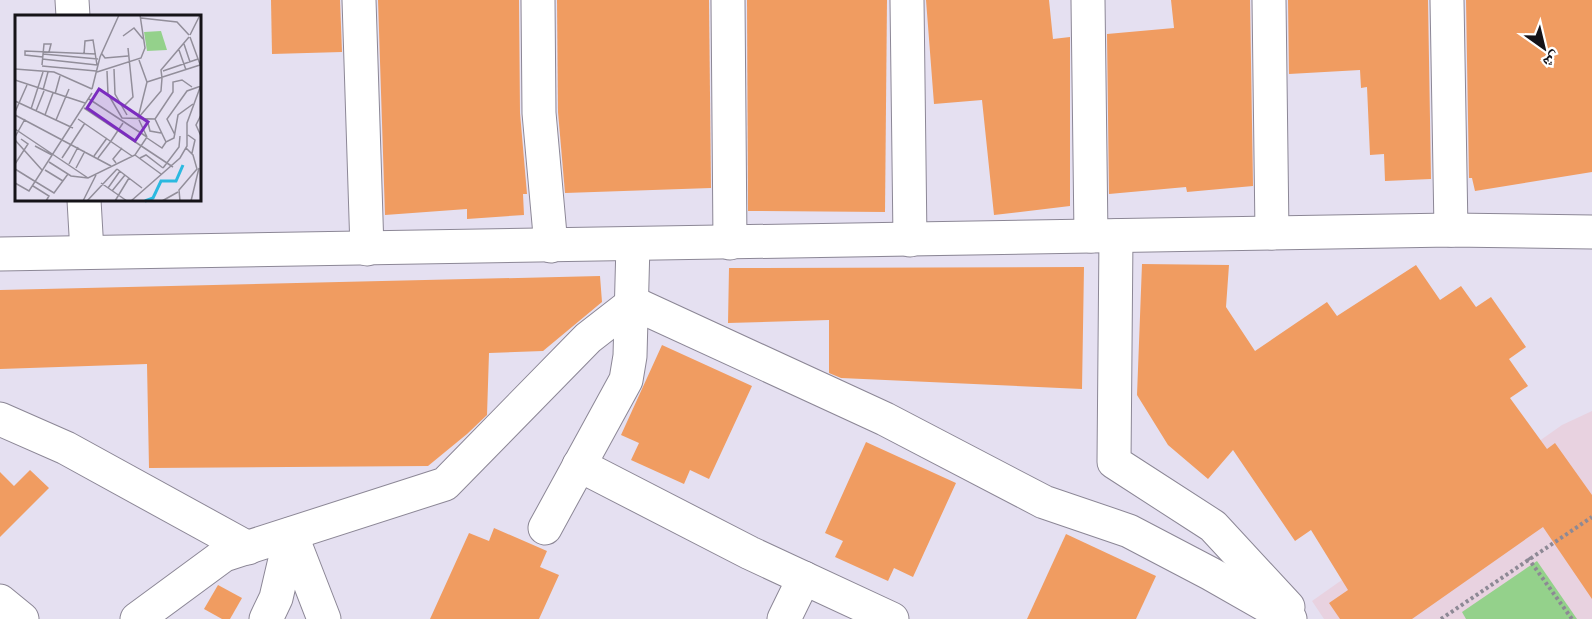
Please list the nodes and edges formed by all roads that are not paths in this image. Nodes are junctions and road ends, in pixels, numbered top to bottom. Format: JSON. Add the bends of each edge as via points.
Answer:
{"nodes":[{"id":1,"x":72,"y":0,"type":"edge"},
{"id":2,"x":359,"y":0,"type":"edge"},
{"id":3,"x":538,"y":0,"type":"edge"},
{"id":4,"x":728,"y":0,"type":"edge"},
{"id":5,"x":906,"y":0,"type":"edge"},
{"id":6,"x":1088,"y":0,"type":"edge"},
{"id":7,"x":1269,"y":0,"type":"edge"},
{"id":8,"x":1448,"y":0,"type":"edge"},
{"id":9,"x":73,"y":15,"type":"edge"},
{"id":10,"x":84,"y":201,"type":"edge"},
{"id":11,"x":1451,"y":230,"type":"junction"},
{"id":12,"x":1592,"y":232,"type":"edge"},
{"id":13,"x":1272,"y":233,"type":"junction"},
{"id":14,"x":1103,"y":236,"type":"junction"},
{"id":15,"x":910,"y":240,"type":"junction"},
{"id":16,"x":730,"y":243,"type":"junction"},
{"id":17,"x":633,"y":244,"type":"junction"},
{"id":18,"x":551,"y":246,"type":"junction"},
{"id":19,"x":367,"y":249,"type":"junction"},
{"id":20,"x":87,"y":252,"type":"junction"},
{"id":21,"x":0,"y":254,"type":"edge"},
{"id":22,"x":633,"y":303,"type":"junction"},
{"id":23,"x":0,"y":419,"type":"edge"},
{"id":24,"x":579,"y":465,"type":"junction"},
{"id":25,"x":545,"y":528,"type":"dead end"},
{"id":26,"x":291,"y":534,"type":"junction"},
{"id":27,"x":248,"y":548,"type":"junction"},
{"id":28,"x":804,"y":578,"type":"junction"},
{"id":29,"x":0,"y":601,"type":"edge"},
{"id":30,"x":22,"y":619,"type":"edge"},
{"id":31,"x":137,"y":619,"type":"edge"},
{"id":32,"x":266,"y":619,"type":"edge"},
{"id":33,"x":324,"y":619,"type":"edge"},
{"id":34,"x":784,"y":619,"type":"edge"},
{"id":35,"x":892,"y":619,"type":"edge"},
{"id":36,"x":1290,"y":619,"type":"edge"},
{"id":37,"x":1299,"y":619,"type":"edge"}],
"edges":[{"from":1,"to":9,"type":"street"},
{"from":2,"to":19,"type":"street"},
{"from":3,"to":18,"type":"street","via":[[539,114]]},
{"from":4,"to":16,"type":"street"},
{"from":5,"to":15,"type":"street"},
{"from":6,"to":14,"type":"street"},
{"from":7,"to":13,"type":"street"},
{"from":8,"to":11,"type":"street"},
{"from":10,"to":20,"type":"street"},
{"from":11,"to":12,"type":"street"},
{"from":11,"to":13,"type":"street"},
{"from":13,"to":14,"type":"street"},
{"from":14,"to":15,"type":"street"},
{"from":14,"to":37,"type":"street","via":[[1114,462],[1213,526]]},
{"from":15,"to":16,"type":"street"},
{"from":16,"to":17,"type":"street"},
{"from":17,"to":18,"type":"street"},
{"from":17,"to":22,"type":"street"},
{"from":18,"to":19,"type":"street"},
{"from":19,"to":20,"type":"street"},
{"from":20,"to":21,"type":"street"},
{"from":22,"to":24,"type":"street","via":[[626,380]]},
{"from":22,"to":26,"type":"street","via":[[588,338],[445,484]]},
{"from":22,"to":36,"type":"street","via":[[885,420],[1044,502],[1129,531]]},
{"from":23,"to":27,"type":"street","via":[[66,448]]},
{"from":24,"to":25,"type":"street"},
{"from":24,"to":28,"type":"street"},
{"from":26,"to":27,"type":"street"},
{"from":26,"to":32,"type":"street","via":[[276,598]]},
{"from":26,"to":33,"type":"street"},
{"from":27,"to":31,"type":"street","via":[[225,555]]},
{"from":28,"to":34,"type":"street"},
{"from":28,"to":35,"type":"street"},
{"from":29,"to":30,"type":"street"}]}
